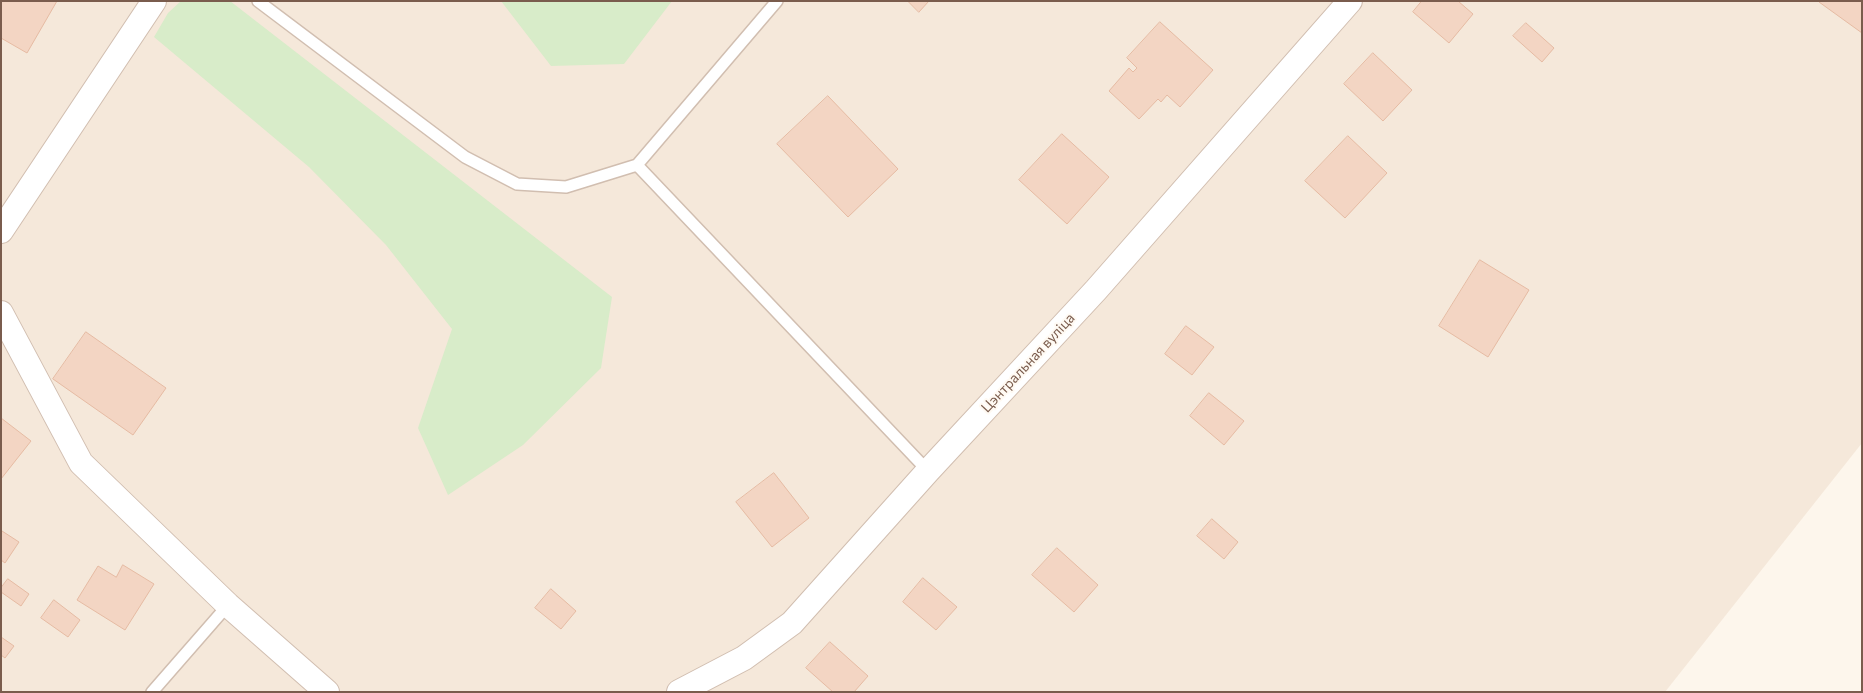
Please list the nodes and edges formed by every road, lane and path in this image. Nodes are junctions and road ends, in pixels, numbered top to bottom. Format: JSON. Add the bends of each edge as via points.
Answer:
{"nodes":[{"id":1,"x":154,"y":1,"type":"edge"},
{"id":2,"x":258,"y":1,"type":"edge"},
{"id":3,"x":777,"y":1,"type":"edge"},
{"id":4,"x":1350,"y":1,"type":"edge"},
{"id":5,"x":637,"y":164,"type":"junction"},
{"id":6,"x":1,"y":231,"type":"edge"},
{"id":7,"x":1,"y":313,"type":"edge"},
{"id":8,"x":928,"y":470,"type":"junction"},
{"id":9,"x":228,"y":605,"type":"junction"},
{"id":10,"x":152,"y":692,"type":"edge"},
{"id":11,"x":327,"y":692,"type":"edge"},
{"id":12,"x":678,"y":692,"type":"edge"}],
"edges":[{"from":1,"to":6,"type":"street"},
{"from":2,"to":5,"type":"lane","via":[[465,157],[517,184],[566,186]]},
{"from":3,"to":5,"type":"lane"},
{"from":4,"to":8,"type":"street","name":"Цэнтральная вуліца","via":[[1096,290]]},
{"from":5,"to":8,"type":"lane"},
{"from":7,"to":9,"type":"street","via":[[80,463]]},
{"from":8,"to":12,"type":"street","name":"Цэнтральная вуліца","via":[[792,623],[744,658]]},
{"from":9,"to":10,"type":"lane"},
{"from":9,"to":11,"type":"street"}]}
